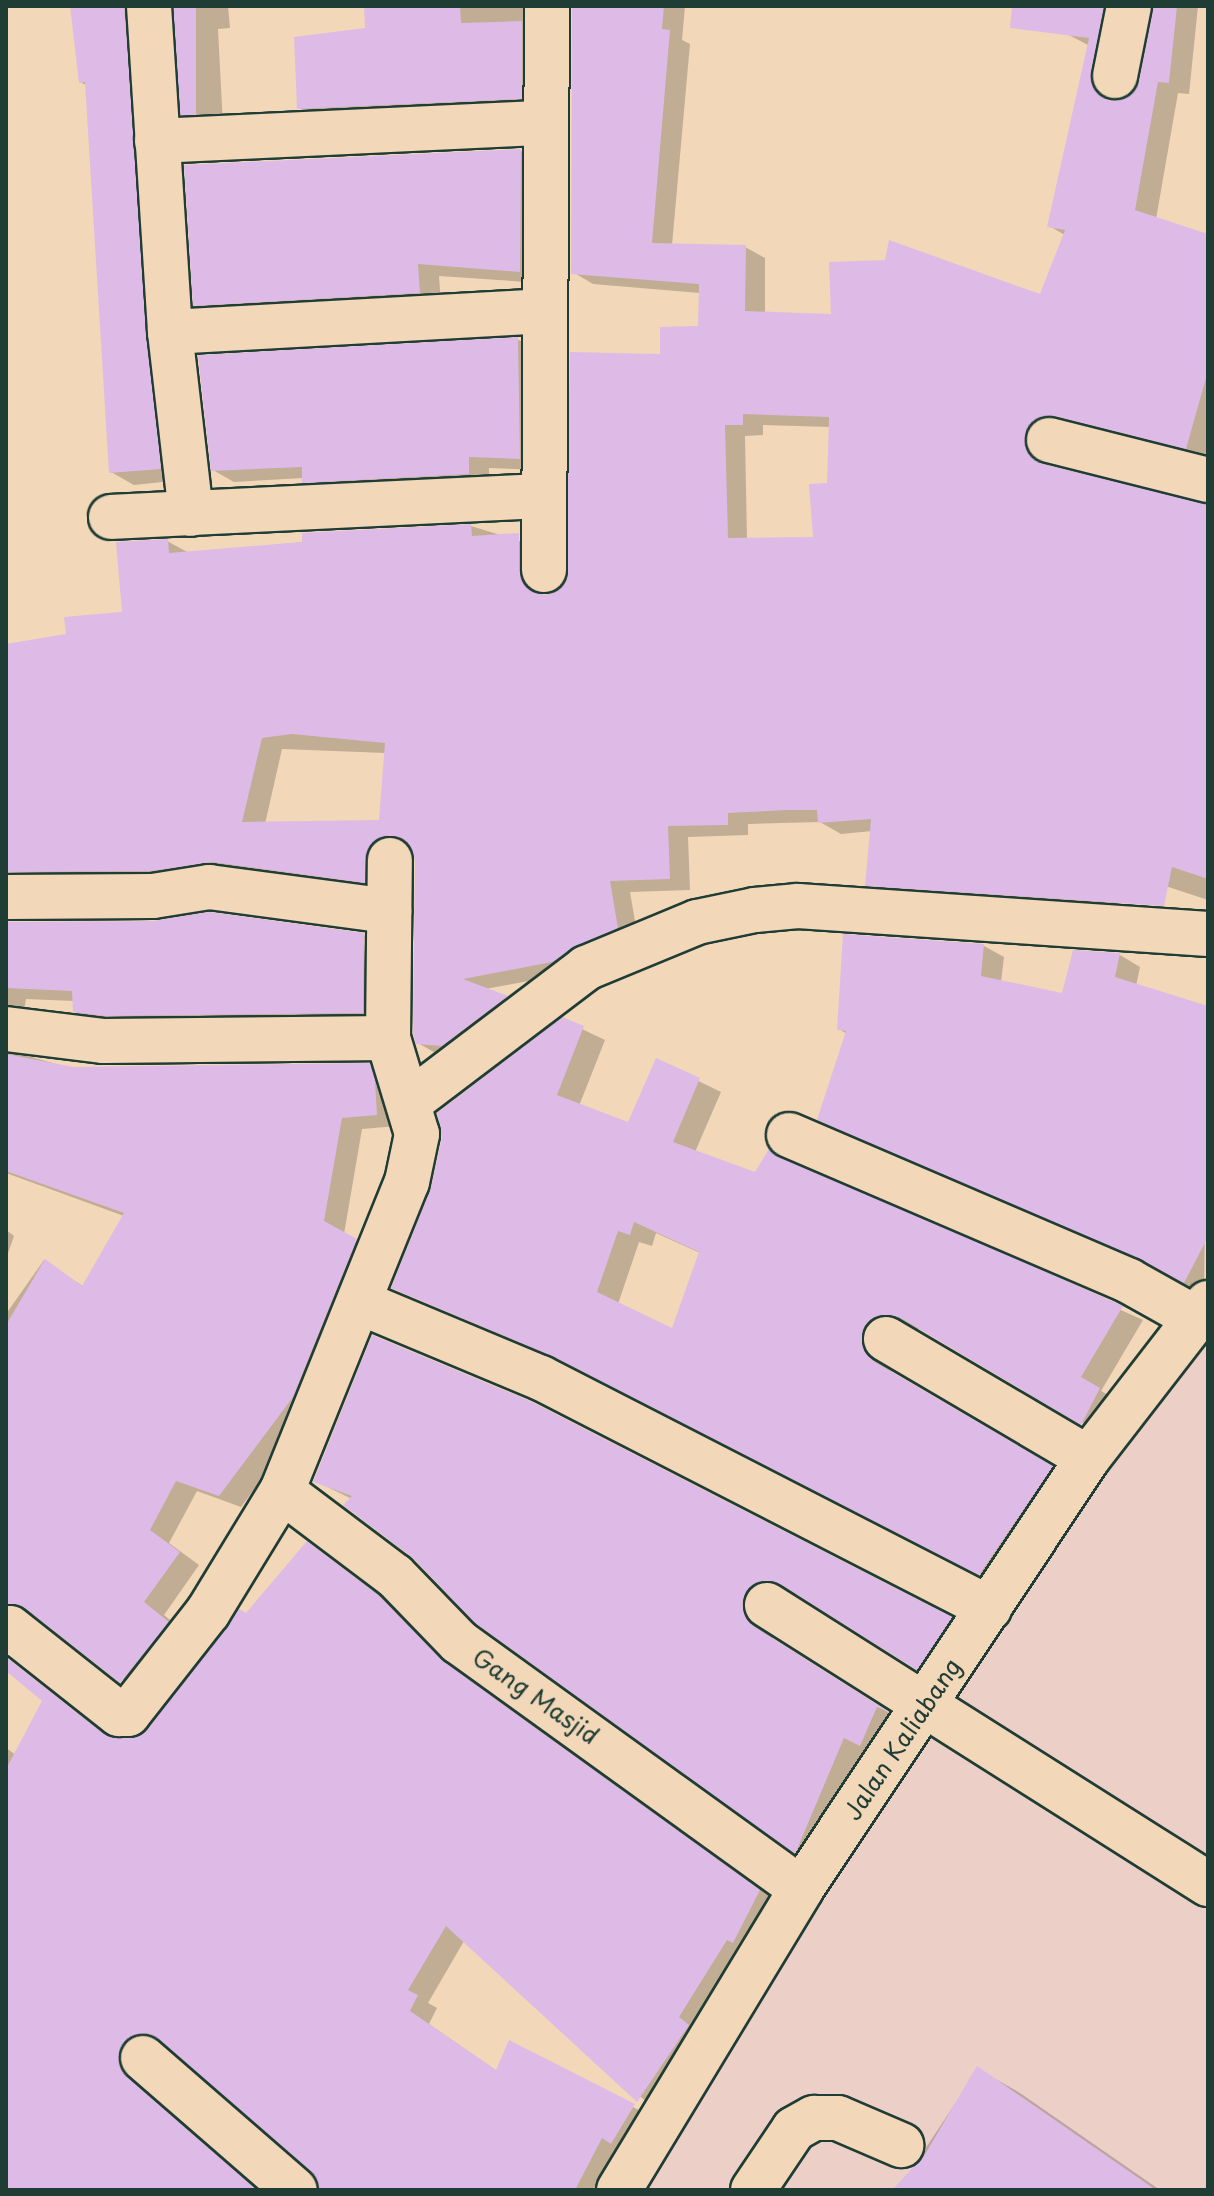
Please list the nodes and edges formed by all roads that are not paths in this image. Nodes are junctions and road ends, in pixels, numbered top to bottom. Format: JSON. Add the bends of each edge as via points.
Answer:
{"nodes":[{"id":1,"x":149,"y":6,"type":"edge"},
{"id":2,"x":547,"y":6,"type":"edge"},
{"id":3,"x":1129,"y":6,"type":"edge"},
{"id":4,"x":1115,"y":76,"type":"dead end"},
{"id":5,"x":543,"y":123,"type":"junction"},
{"id":6,"x":157,"y":141,"type":"junction"},
{"id":7,"x":542,"y":311,"type":"junction"},
{"id":8,"x":170,"y":332,"type":"junction"},
{"id":9,"x":1049,"y":440,"type":"dead end"},
{"id":10,"x":1208,"y":480,"type":"edge"},
{"id":11,"x":539,"y":496,"type":"junction"},
{"id":12,"x":191,"y":514,"type":"junction"},
{"id":13,"x":111,"y":517,"type":"dead end"},
{"id":14,"x":544,"y":570,"type":"dead end"},
{"id":15,"x":390,"y":860,"type":"dead end"},
{"id":16,"x":6,"y":897,"type":"edge"},
{"id":17,"x":389,"y":911,"type":"junction"},
{"id":18,"x":1208,"y":934,"type":"edge"},
{"id":19,"x":6,"y":1029,"type":"edge"},
{"id":20,"x":388,"y":1038,"type":"junction"},
{"id":21,"x":411,"y":1101,"type":"junction"},
{"id":22,"x":789,"y":1135,"type":"dead end"},
{"id":23,"x":359,"y":1302,"type":"junction"},
{"id":24,"x":1202,"y":1311,"type":"edge"},
{"id":25,"x":886,"y":1339,"type":"dead end"},
{"id":26,"x":1088,"y":1458,"type":"junction"},
{"id":27,"x":282,"y":1491,"type":"junction"},
{"id":28,"x":767,"y":1605,"type":"dead end"},
{"id":29,"x":989,"y":1608,"type":"junction"},
{"id":30,"x":7,"y":1629,"type":"edge"},
{"id":31,"x":928,"y":1702,"type":"junction"},
{"id":32,"x":1208,"y":1884,"type":"edge"},
{"id":33,"x":801,"y":1889,"type":"junction"},
{"id":34,"x":143,"y":2058,"type":"dead end"},
{"id":35,"x":901,"y":2145,"type":"dead end"},
{"id":36,"x":295,"y":2190,"type":"edge"},
{"id":37,"x":619,"y":2190,"type":"edge"},
{"id":38,"x":753,"y":2190,"type":"edge"}],
"edges":[{"from":1,"to":6,"type":"street"},
{"from":2,"to":5,"type":"street"},
{"from":3,"to":4,"type":"street"},
{"from":5,"to":6,"type":"street"},
{"from":5,"to":7,"type":"street"},
{"from":6,"to":8,"type":"street"},
{"from":7,"to":8,"type":"street"},
{"from":7,"to":11,"type":"street"},
{"from":8,"to":12,"type":"street"},
{"from":9,"to":10,"type":"street"},
{"from":11,"to":12,"type":"street"},
{"from":11,"to":14,"type":"street"},
{"from":12,"to":13,"type":"street"},
{"from":15,"to":17,"type":"street"},
{"from":16,"to":17,"type":"street","via":[[153,896],[209,887]]},
{"from":17,"to":20,"type":"street"},
{"from":18,"to":21,"type":"street","via":[[798,906],[697,922],[586,968]]},
{"from":19,"to":20,"type":"street","via":[[119,1042]]},
{"from":20,"to":21,"type":"street"},
{"from":21,"to":23,"type":"street","via":[[417,1134],[407,1182]]},
{"from":22,"to":24,"type":"street"},
{"from":23,"to":27,"type":"street"},
{"from":23,"to":29,"type":"street","via":[[541,1378]]},
{"from":24,"to":26,"type":"street","name":"Jalan Kaliabang"},
{"from":25,"to":26,"type":"street"},
{"from":26,"to":29,"type":"street","name":"Jalan Kaliabang"},
{"from":27,"to":30,"type":"street","via":[[208,1612],[128,1714]]},
{"from":27,"to":33,"type":"street","name":"Gang Masjid","via":[[376,1559],[459,1642]]},
{"from":28,"to":31,"type":"street"},
{"from":29,"to":31,"type":"street","name":"Jalan Kaliabang"},
{"from":31,"to":32,"type":"street"},
{"from":31,"to":33,"type":"street","name":"Jalan Kaliabang"},
{"from":33,"to":37,"type":"street","name":"Jalan Kaliabang"},
{"from":34,"to":36,"type":"street"},
{"from":35,"to":38,"type":"street","via":[[838,2118],[814,2118],[794,2129]]}]}
